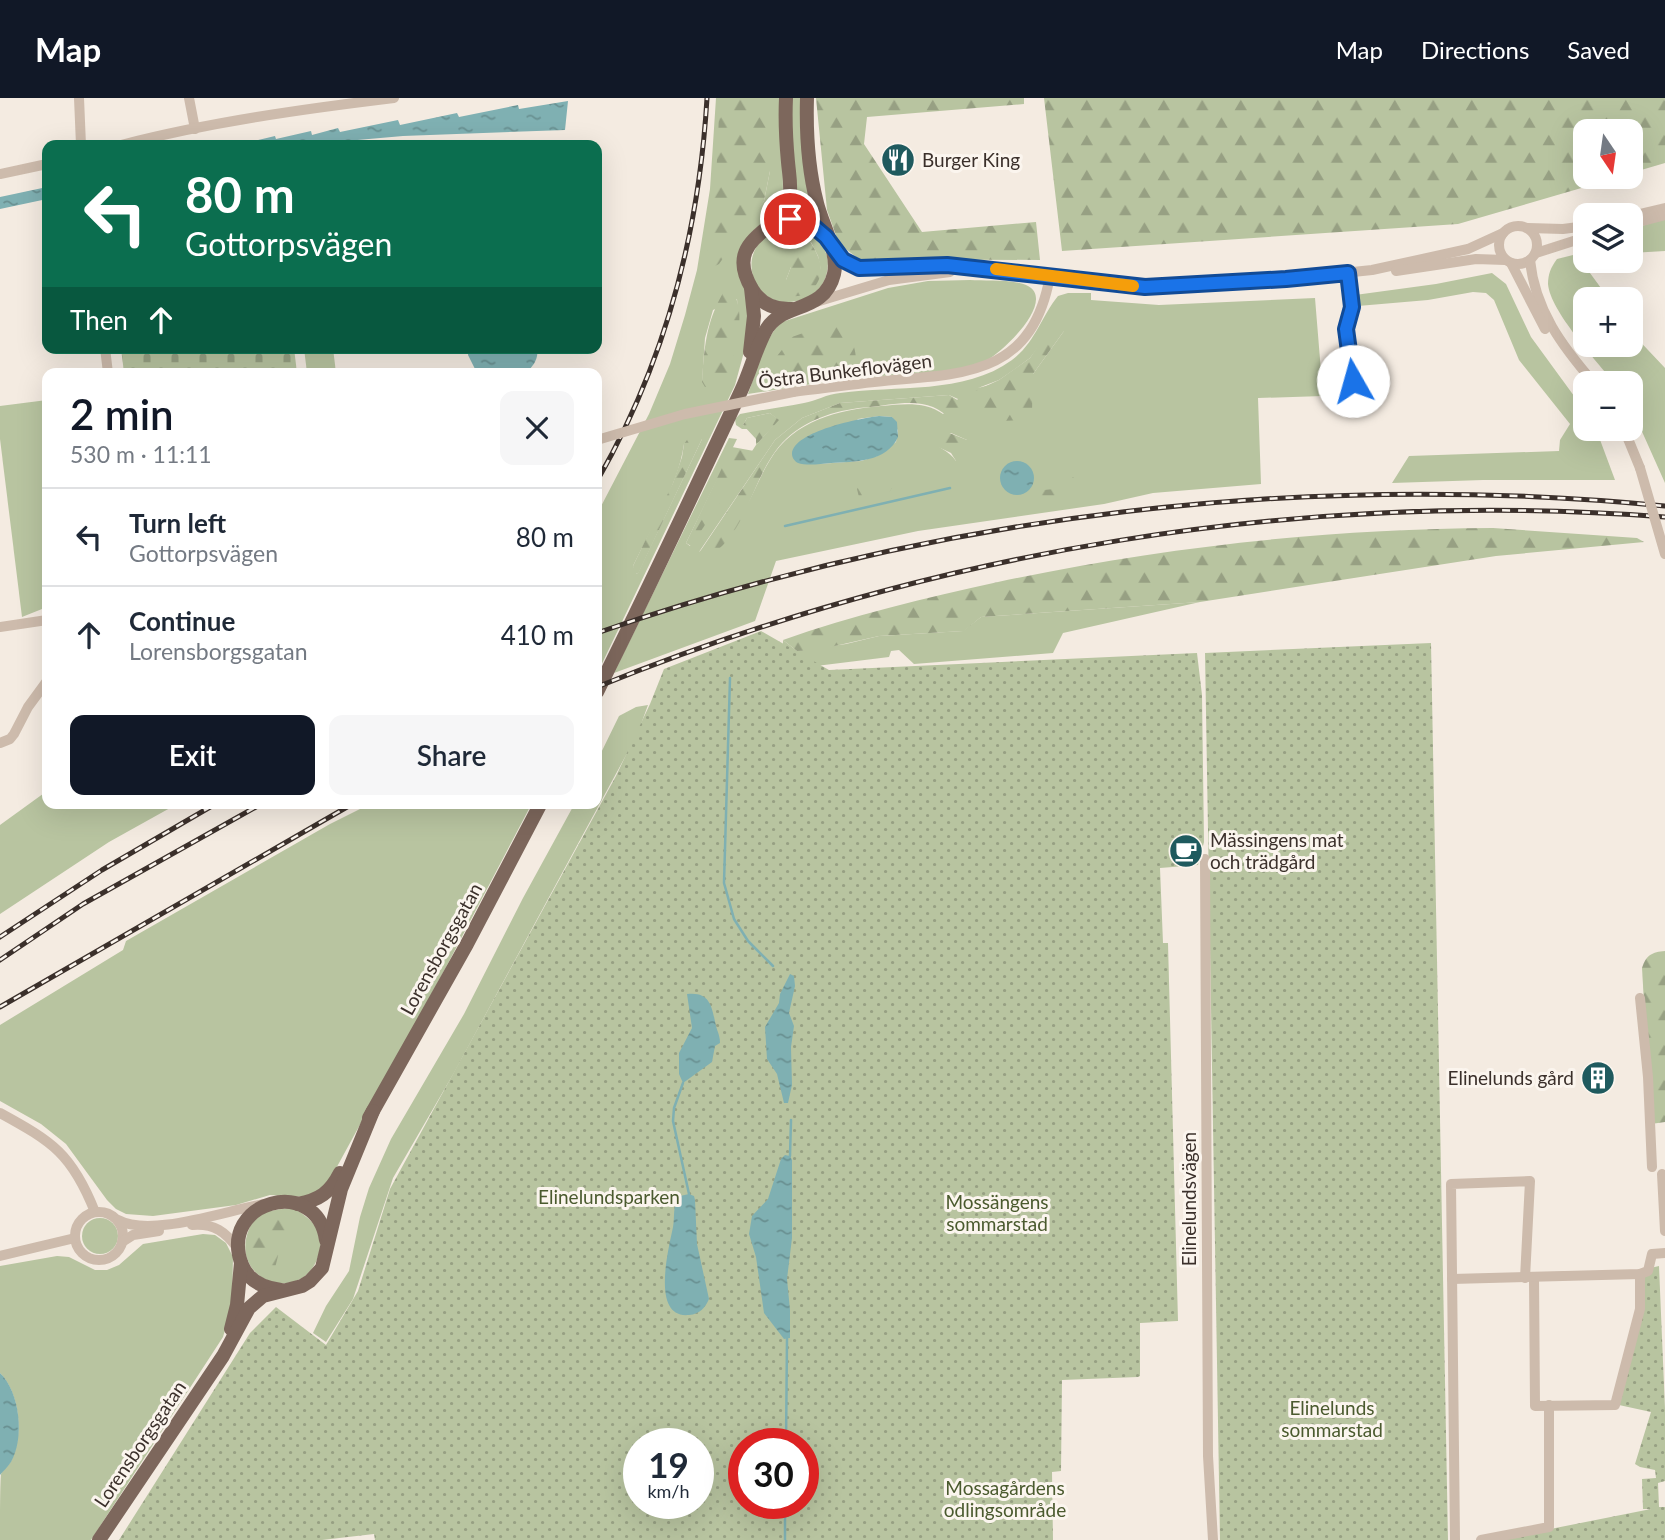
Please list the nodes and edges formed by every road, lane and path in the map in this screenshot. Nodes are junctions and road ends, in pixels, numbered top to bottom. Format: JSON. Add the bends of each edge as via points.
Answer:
{"nodes":[{"id":1,"x":79,"y":98,"type":"edge"},
{"id":2,"x":189,"y":98,"type":"edge"},
{"id":3,"x":297,"y":98,"type":"edge"},
{"id":4,"x":394,"y":98,"type":"edge"},
{"id":5,"x":786,"y":98,"type":"edge"},
{"id":6,"x":807,"y":98,"type":"edge"},
{"id":7,"x":364,"y":100,"type":"edge"},
{"id":8,"x":296,"y":111,"type":"junction"},
{"id":9,"x":195,"y":129,"type":"junction"},
{"id":10,"x":81,"y":140,"type":"edge"},
{"id":11,"x":144,"y":140,"type":"edge"},
{"id":12,"x":42,"y":165,"type":"edge"},
{"id":13,"x":0,"y":174,"type":"edge"},
{"id":14,"x":1665,"y":208,"type":"edge"},
{"id":15,"x":1643,"y":213,"type":"edge"},
{"id":16,"x":1665,"y":215,"type":"edge"},
{"id":17,"x":1643,"y":221,"type":"edge"},
{"id":18,"x":769,"y":224,"type":"junction"},
{"id":19,"x":1528,"y":228,"type":"junction"},
{"id":20,"x":1573,"y":228,"type":"edge"},
{"id":21,"x":1503,"y":233,"type":"junction"},
{"id":22,"x":1573,"y":242,"type":"edge"},
{"id":23,"x":830,"y":243,"type":"junction"},
{"id":24,"x":1533,"y":256,"type":"junction"},
{"id":25,"x":1508,"y":262,"type":"junction"},
{"id":26,"x":1372,"y":270,"type":"junction"},
{"id":27,"x":1009,"y":271,"type":"junction"},
{"id":28,"x":1348,"y":273,"type":"junction"},
{"id":29,"x":1050,"y":276,"type":"junction"},
{"id":30,"x":750,"y":287,"type":"junction"},
{"id":31,"x":815,"y":302,"type":"junction"},
{"id":32,"x":798,"y":309,"type":"junction"},
{"id":33,"x":1583,"y":371,"type":"edge"},
{"id":34,"x":1584,"y":371,"type":"edge"},
{"id":35,"x":1353,"y":381,"type":"dead end"},
{"id":36,"x":729,"y":416,"type":"junction"},
{"id":37,"x":602,"y":439,"type":"edge"},
{"id":38,"x":1630,"y":441,"type":"edge"},
{"id":39,"x":1665,"y":554,"type":"edge"},
{"id":40,"x":42,"y":621,"type":"edge"},
{"id":41,"x":0,"y":627,"type":"edge"},
{"id":42,"x":602,"y":682,"type":"edge"},
{"id":43,"x":42,"y":688,"type":"edge"},
{"id":44,"x":2,"y":743,"type":"edge"},
{"id":45,"x":538,"y":809,"type":"edge"},
{"id":46,"x":1205,"y":859,"type":"dead end"},
{"id":47,"x":1640,"y":998,"type":"dead end"},
{"id":48,"x":373,"y":1111,"type":"junction"},
{"id":49,"x":0,"y":1113,"type":"edge"},
{"id":50,"x":267,"y":1204,"type":"junction"},
{"id":51,"x":298,"y":1204,"type":"junction"},
{"id":52,"x":95,"y":1212,"type":"junction"},
{"id":53,"x":118,"y":1220,"type":"junction"},
{"id":54,"x":1665,"y":1231,"type":"edge"},
{"id":55,"x":75,"y":1238,"type":"junction"},
{"id":56,"x":122,"y":1242,"type":"junction"},
{"id":57,"x":327,"y":1244,"type":"junction"},
{"id":58,"x":1665,"y":1253,"type":"edge"},
{"id":59,"x":0,"y":1255,"type":"edge"},
{"id":60,"x":240,"y":1256,"type":"junction"},
{"id":61,"x":1640,"y":1274,"type":"junction"},
{"id":62,"x":1529,"y":1278,"type":"junction"},
{"id":63,"x":1452,"y":1279,"type":"junction"},
{"id":64,"x":283,"y":1290,"type":"junction"},
{"id":65,"x":213,"y":1369,"type":"junction"},
{"id":66,"x":1549,"y":1405,"type":"junction"},
{"id":67,"x":99,"y":1540,"type":"edge"},
{"id":68,"x":1213,"y":1540,"type":"edge"},
{"id":69,"x":1455,"y":1540,"type":"edge"},
{"id":70,"x":1481,"y":1540,"type":"edge"}],
"edges":[{"from":1,"to":10,"type":"street"},
{"from":2,"to":9,"type":"street"},
{"from":3,"to":8,"type":"street"},
{"from":4,"to":7,"type":"street"},
{"from":5,"to":18,"type":"main road","via":[[790,197]]},
{"from":6,"to":23,"type":"main road","via":[[812,177]]},
{"from":7,"to":8,"type":"street"},
{"from":8,"to":9,"type":"street"},
{"from":9,"to":11,"type":"street"},
{"from":12,"to":13,"type":"street"},
{"from":14,"to":15,"type":"street"},
{"from":16,"to":17,"type":"street"},
{"from":18,"to":23,"type":"main road","via":[[801,220]]},
{"from":18,"to":30,"type":"main road","via":[[746,250],[744,269]]},
{"from":19,"to":20,"type":"street"},
{"from":19,"to":21,"type":"street","via":[[1514,226]]},
{"from":19,"to":24,"type":"street","via":[[1536,239]]},
{"from":21,"to":25,"type":"street","via":[[1498,247]]},
{"from":21,"to":26,"type":"street","via":[[1468,249]]},
{"from":22,"to":24,"type":"street"},
{"from":23,"to":27,"type":"street","via":[[843,260],[859,268],[947,265]]},
{"from":23,"to":31,"type":"main road","via":[[835,271]]},
{"from":24,"to":25,"type":"street","via":[[1518,265]]},
{"from":24,"to":34,"type":"street","via":[[1535,288],[1546,318]]},
{"from":25,"to":26,"type":"street","via":[[1476,259],[1391,272]]},
{"from":25,"to":33,"type":"street","via":[[1539,320]]},
{"from":26,"to":28,"type":"street"},
{"from":27,"to":29,"type":"street"},
{"from":27,"to":31,"type":"street","via":[[916,275]]},
{"from":28,"to":29,"type":"street","via":[[1175,287],[1109,285]]},
{"from":28,"to":35,"type":"street","via":[[1352,307],[1346,329]]},
{"from":29,"to":37,"type":"street","name":"Östra Bunkeflovägen","bridge":true,"via":[[1041,313],[1014,349],[968,372],[793,392],[685,414]]},
{"from":30,"to":32,"type":"main road","via":[[774,308]]},
{"from":30,"to":36,"type":"main road","via":[[754,316],[751,346]]},
{"from":31,"to":32,"type":"main road"},
{"from":32,"to":36,"type":"main road","via":[[776,317],[768,326]]},
{"from":36,"to":42,"type":"main road"},
{"from":38,"to":39,"type":"street","bridge":true},
{"from":40,"to":41,"type":"street"},
{"from":43,"to":44,"type":"street","via":[[14,734]]},
{"from":45,"to":48,"type":"main road","name":"Lorensborgsgatan"},
{"from":46,"to":68,"type":"street","name":"Elinelundsvägen","via":[[1208,1456]]},
{"from":47,"to":54,"type":"street"},
{"from":48,"to":51,"type":"main road","name":"Lorensborgsgatan","via":[[327,1193]]},
{"from":48,"to":57,"type":"main road","name":"Lorensborgsgatan","via":[[341,1189]]},
{"from":49,"to":52,"type":"street","via":[[64,1155],[84,1183]]},
{"from":50,"to":51,"type":"main road","name":"Lorensborgsgatan"},
{"from":50,"to":53,"type":"street","via":[[152,1225],[133,1226]]},
{"from":50,"to":60,"type":"main road","name":"Lorensborgsgatan","via":[[245,1220],[239,1235]]},
{"from":51,"to":57,"type":"main road","via":[[319,1219]]},
{"from":52,"to":53,"type":"street"},
{"from":52,"to":55,"type":"street","via":[[82,1219]]},
{"from":53,"to":56,"type":"street"},
{"from":55,"to":56,"type":"street","via":[[84,1255],[101,1260],[114,1255]]},
{"from":55,"to":59,"type":"street"},
{"from":56,"to":60,"type":"street","via":[[133,1235],[208,1225],[223,1231]]},
{"from":57,"to":64,"type":"main road","name":"Lorensborgsgatan","via":[[316,1275],[302,1286]]},
{"from":58,"to":61,"type":"street","via":[[1652,1254],[1648,1271]]},
{"from":60,"to":64,"type":"main road","via":[[250,1277],[265,1287]]},
{"from":60,"to":65,"type":"main road","name":"Lorensborgsgatan","via":[[234,1319]]},
{"from":61,"to":62,"type":"street"},
{"from":61,"to":66,"type":"street","via":[[1640,1309],[1615,1405]]},
{"from":62,"to":63,"type":"street"},
{"from":62,"to":63,"type":"street","via":[[1530,1181],[1451,1184]]},
{"from":62,"to":66,"type":"street","via":[[1535,1406]]},
{"from":63,"to":69,"type":"street"},
{"from":64,"to":65,"type":"main road","name":"Lorensborgsgatan","via":[[263,1296],[249,1308]]},
{"from":65,"to":67,"type":"main road","name":"Lorensborgsgatan"},
{"from":66,"to":70,"type":"street","via":[[1549,1527]]}]}
